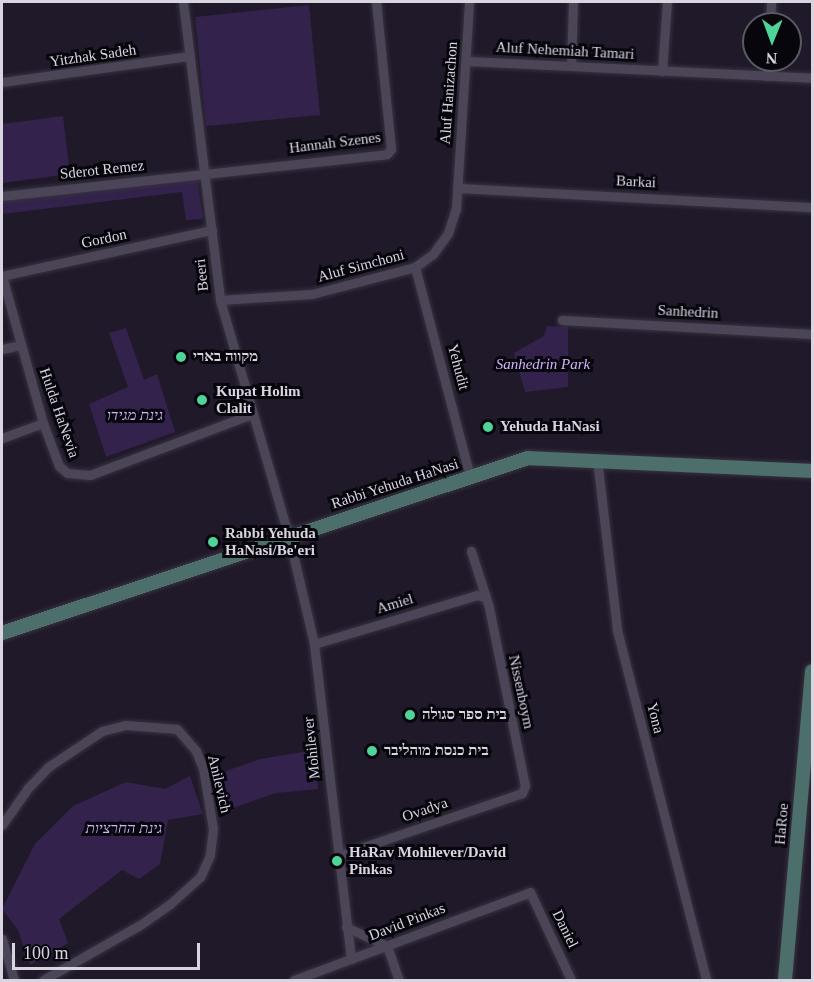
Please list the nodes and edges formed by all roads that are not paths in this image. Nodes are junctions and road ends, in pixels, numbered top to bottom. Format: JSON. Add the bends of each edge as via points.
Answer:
{"nodes":[{"id":1,"x":183,"y":2,"type":"edge"},
{"id":2,"x":376,"y":2,"type":"edge"},
{"id":3,"x":469,"y":2,"type":"edge"},
{"id":4,"x":573,"y":2,"type":"edge"},
{"id":5,"x":667,"y":2,"type":"edge"},
{"id":6,"x":189,"y":56,"type":"junction"},
{"id":7,"x":466,"y":61,"type":"junction"},
{"id":8,"x":571,"y":66,"type":"junction"},
{"id":9,"x":662,"y":71,"type":"junction"},
{"id":10,"x":767,"y":72,"type":"edge"},
{"id":11,"x":767,"y":76,"type":"junction"},
{"id":12,"x":813,"y":78,"type":"edge"},
{"id":13,"x":2,"y":82,"type":"edge"},
{"id":14,"x":205,"y":174,"type":"junction"},
{"id":15,"x":459,"y":188,"type":"junction"},
{"id":16,"x":2,"y":196,"type":"edge"},
{"id":17,"x":813,"y":207,"type":"edge"},
{"id":18,"x":212,"y":230,"type":"junction"},
{"id":19,"x":415,"y":267,"type":"junction"},
{"id":20,"x":2,"y":276,"type":"edge"},
{"id":21,"x":220,"y":300,"type":"junction"},
{"id":22,"x":562,"y":320,"type":"dead end"},
{"id":23,"x":813,"y":334,"type":"edge"},
{"id":24,"x":21,"y":345,"type":"junction"},
{"id":25,"x":2,"y":349,"type":"edge"},
{"id":26,"x":250,"y":415,"type":"junction"},
{"id":27,"x":43,"y":423,"type":"junction"},
{"id":28,"x":2,"y":438,"type":"edge"},
{"id":29,"x":597,"y":459,"type":"junction"},
{"id":30,"x":813,"y":471,"type":"edge"},
{"id":31,"x":470,"y":476,"type":"junction"},
{"id":32,"x":289,"y":537,"type":"junction"},
{"id":33,"x":471,"y":551,"type":"dead end"},
{"id":34,"x":484,"y":597,"type":"junction"},
{"id":35,"x":2,"y":633,"type":"edge"},
{"id":36,"x":314,"y":644,"type":"junction"},
{"id":37,"x":813,"y":671,"type":"edge"},
{"id":38,"x":522,"y":793,"type":"joint"},
{"id":39,"x":2,"y":825,"type":"edge"},
{"id":40,"x":337,"y":856,"type":"junction"},
{"id":41,"x":530,"y":892,"type":"joint"},
{"id":42,"x":346,"y":927,"type":"junction"},
{"id":43,"x":2,"y":939,"type":"edge"},
{"id":44,"x":387,"y":946,"type":"junction"},
{"id":45,"x":351,"y":959,"type":"junction"},
{"id":46,"x":14,"y":981,"type":"edge"},
{"id":47,"x":43,"y":981,"type":"edge"},
{"id":48,"x":294,"y":981,"type":"edge"},
{"id":49,"x":399,"y":981,"type":"edge"},
{"id":50,"x":571,"y":981,"type":"edge"},
{"id":51,"x":706,"y":981,"type":"edge"},
{"id":52,"x":785,"y":981,"type":"edge"}],
"edges":[{"from":1,"to":6,"type":"street","name":"Beeri"},
{"from":2,"to":14,"type":"street","name":"Hannah Szenes","via":[[391,149],[387,154]]},
{"from":3,"to":7,"type":"street","name":"Aluf Hanizachon"},
{"from":4,"to":8,"type":"street"},
{"from":5,"to":9,"type":"street"},
{"from":6,"to":13,"type":"street","name":"Yitzhak Sadeh"},
{"from":6,"to":14,"type":"street","name":"Beeri"},
{"from":7,"to":8,"type":"street","name":"Aluf Nehemiah Tamari"},
{"from":7,"to":15,"type":"street","name":"Aluf Hanizachon"},
{"from":8,"to":9,"type":"street","name":"Aluf Nehemiah Tamari"},
{"from":9,"to":11,"type":"street","name":"Aluf Nehemiah Tamari"},
{"from":10,"to":11,"type":"street"},
{"from":11,"to":12,"type":"street","name":"Aluf Nehemiah Tamari"},
{"from":14,"to":16,"type":"street","name":"Sderot Remez"},
{"from":14,"to":18,"type":"street","name":"Beeri"},
{"from":15,"to":17,"type":"street","name":"Barkai"},
{"from":15,"to":19,"type":"street","name":"Aluf Simchoni","via":[[448,233],[433,254]]},
{"from":18,"to":20,"type":"street","name":"Gordon"},
{"from":18,"to":21,"type":"street","name":"Beeri"},
{"from":19,"to":21,"type":"street","name":"Aluf Simchoni","via":[[312,294]]},
{"from":19,"to":31,"type":"street","name":"Yehudit"},
{"from":20,"to":24,"type":"street","name":"Hulda HaNevia"},
{"from":21,"to":26,"type":"street","name":"Beeri"},
{"from":22,"to":23,"type":"street","name":"Sanhedrin"},
{"from":24,"to":25,"type":"street"},
{"from":24,"to":27,"type":"street","name":"Hulda HaNevia"},
{"from":26,"to":27,"type":"street","name":"Hulda HaNevia","via":[[78,477],[59,466]]},
{"from":26,"to":32,"type":"street","name":"Beeri"},
{"from":27,"to":28,"type":"street"},
{"from":29,"to":30,"type":"street","name":"Rabbi Yehuda HaNasi"},
{"from":29,"to":31,"type":"street","name":"Rabbi Yehuda HaNasi","via":[[528,458]]},
{"from":29,"to":51,"type":"street","name":"Yona","via":[[617,630]]},
{"from":31,"to":32,"type":"street","name":"Rabbi Yehuda HaNasi"},
{"from":32,"to":35,"type":"street","name":"Rabbi Yehuda HaNasi"},
{"from":32,"to":36,"type":"street","name":"Mohilever"},
{"from":33,"to":34,"type":"street","name":"Nissenboym"},
{"from":34,"to":36,"type":"street","name":"Amiel","via":[[477,595]]},
{"from":34,"to":38,"type":"street","name":"Nissenboym","via":[[525,786]]},
{"from":36,"to":40,"type":"street","name":"Mohilever"},
{"from":37,"to":52,"type":"street","name":"HaRoe"},
{"from":38,"to":40,"type":"street","name":"Ovadya"},
{"from":39,"to":47,"type":"street","name":"Anilevich","via":[[27,788],[48,767],[102,731],[149,725],[177,729],[192,745],[203,768],[213,829],[210,855],[200,877],[170,904]]},
{"from":40,"to":42,"type":"street","name":"Mohilever"},
{"from":41,"to":44,"type":"street","name":"David Pinkas"},
{"from":41,"to":50,"type":"street","name":"Daniel"},
{"from":42,"to":44,"type":"street"},
{"from":42,"to":45,"type":"street","name":"Mohilever"},
{"from":43,"to":46,"type":"street"},
{"from":44,"to":45,"type":"street","name":"David Pinkas"},
{"from":44,"to":49,"type":"street"},
{"from":45,"to":48,"type":"street","name":"David Pinkas"}]}
